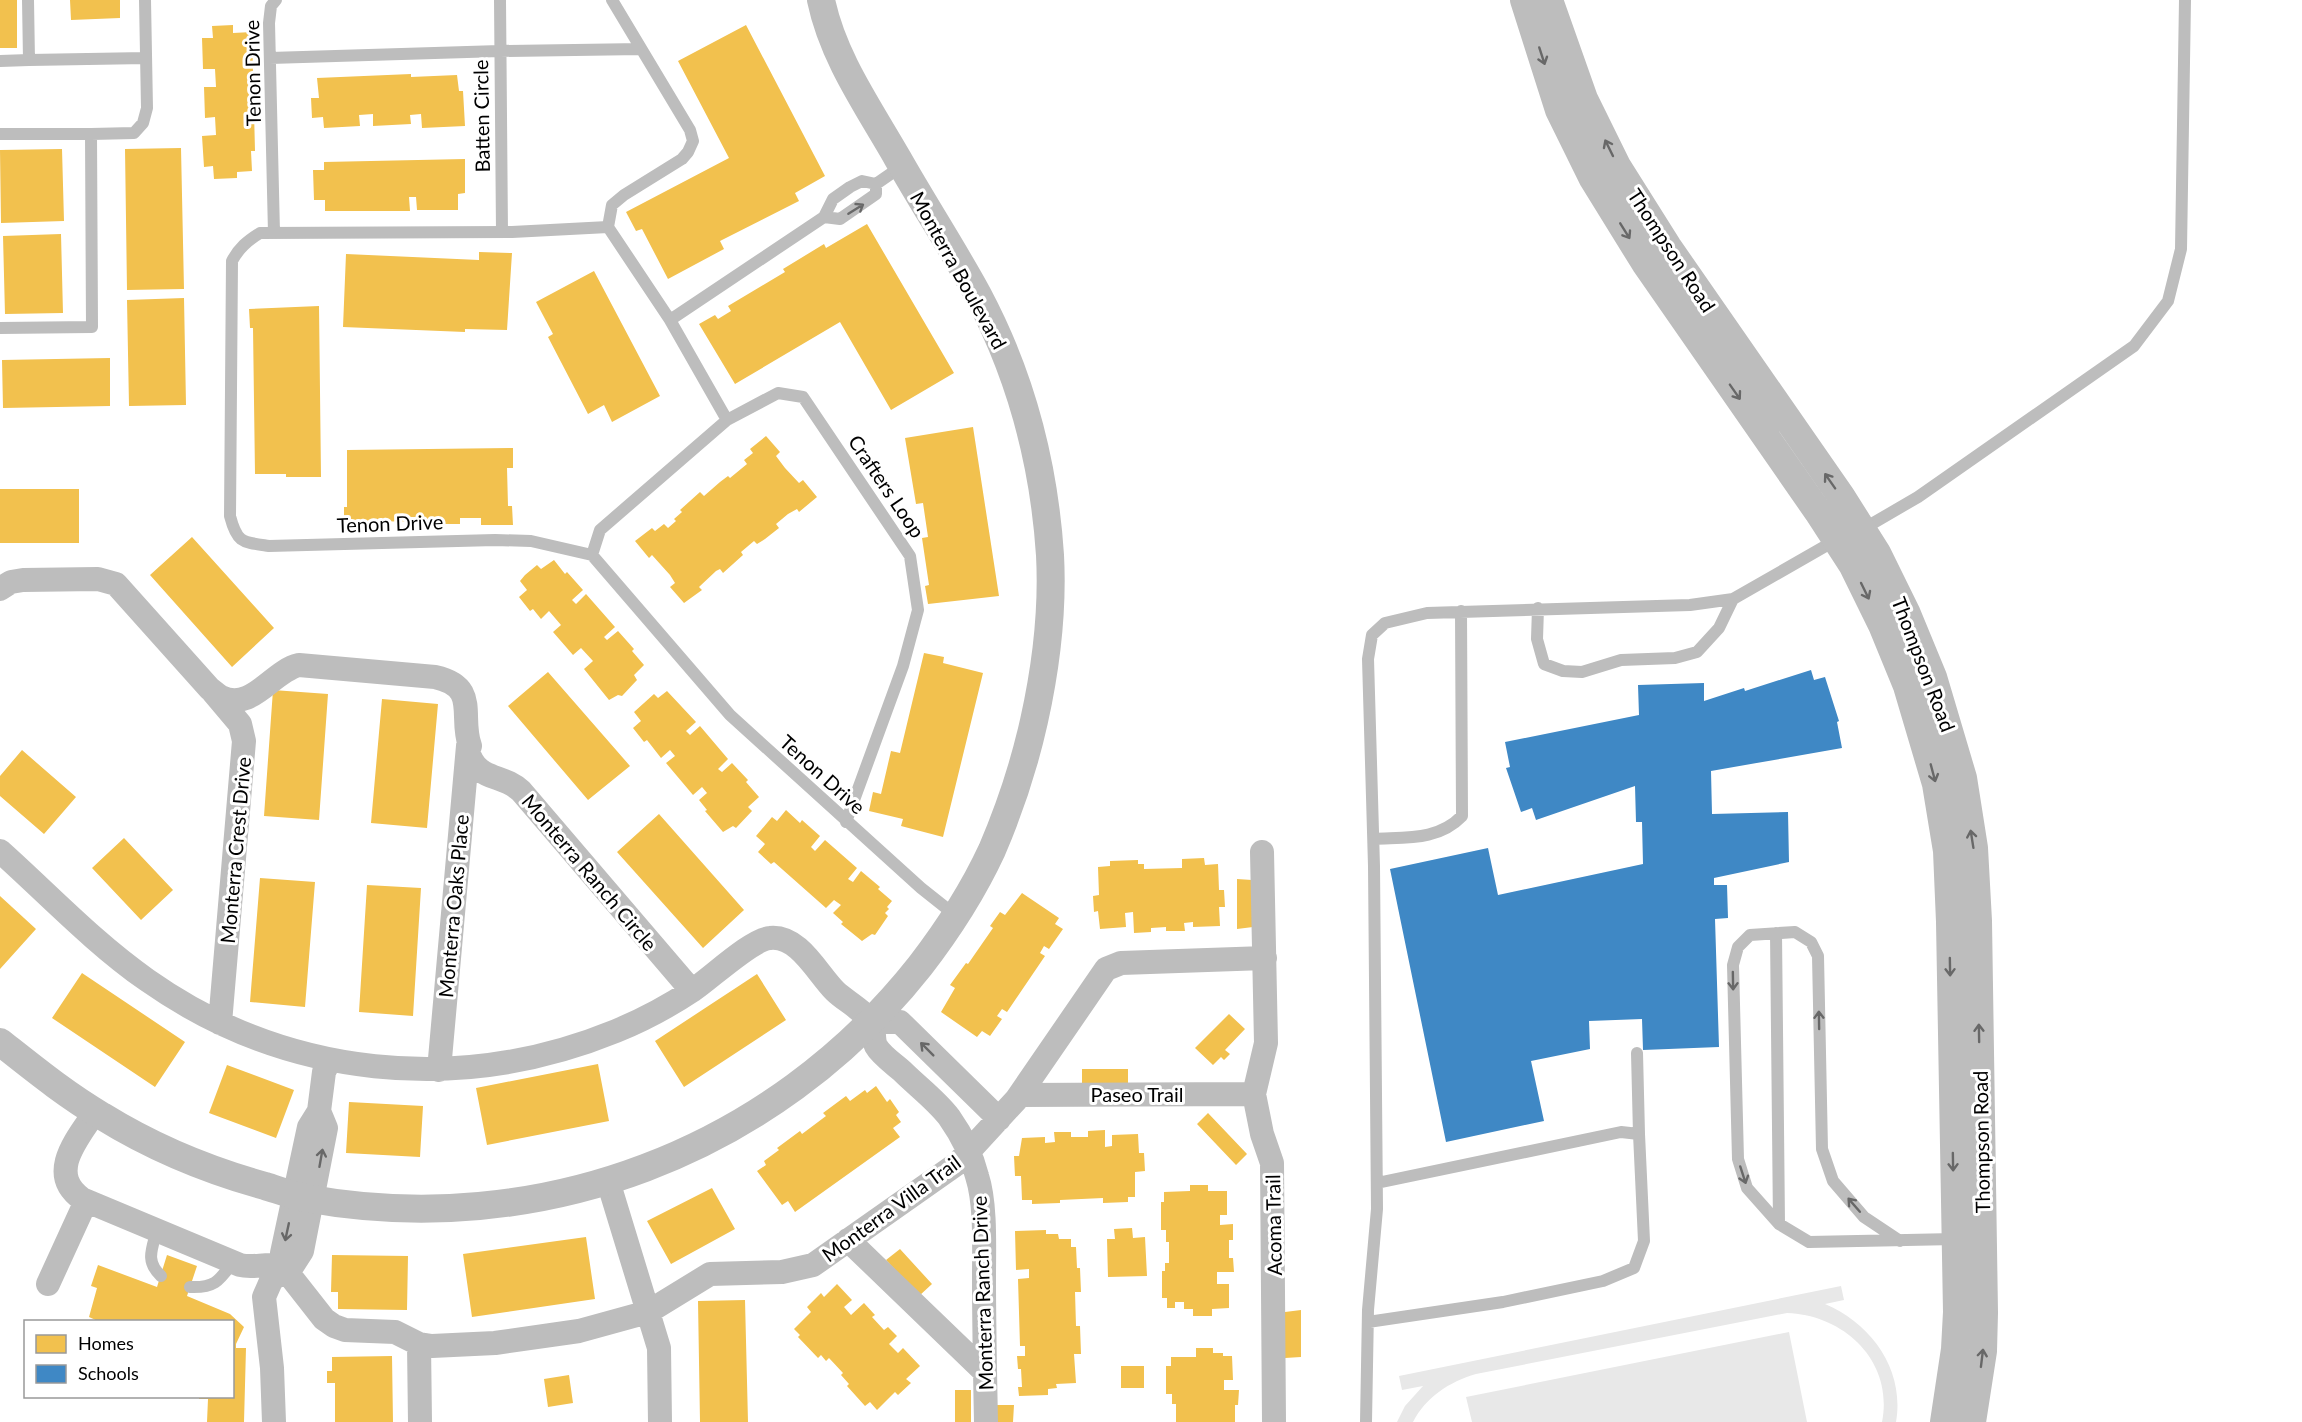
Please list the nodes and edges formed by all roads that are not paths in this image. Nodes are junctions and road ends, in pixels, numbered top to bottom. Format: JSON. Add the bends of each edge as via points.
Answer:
{"nodes":[{"id":1,"x":28,"y":0,"type":"edge"},
{"id":2,"x":145,"y":0,"type":"edge"},
{"id":3,"x":500,"y":0,"type":"edge"},
{"id":4,"x":612,"y":0,"type":"edge"},
{"id":5,"x":821,"y":0,"type":"edge"},
{"id":6,"x":1524,"y":0,"type":"edge"},
{"id":7,"x":1549,"y":0,"type":"edge"},
{"id":8,"x":2185,"y":0,"type":"edge"},
{"id":9,"x":273,"y":3,"type":"edge"},
{"id":10,"x":641,"y":50,"type":"junction"},
{"id":11,"x":500,"y":51,"type":"junction"},
{"id":12,"x":146,"y":58,"type":"junction"},
{"id":13,"x":270,"y":58,"type":"junction"},
{"id":14,"x":29,"y":60,"type":"junction"},
{"id":15,"x":0,"y":61,"type":"edge"},
{"id":16,"x":1572,"y":104,"type":"junction"},
{"id":17,"x":0,"y":134,"type":"edge"},
{"id":18,"x":91,"y":134,"type":"junction"},
{"id":19,"x":902,"y":166,"type":"junction"},
{"id":20,"x":876,"y":184,"type":"junction"},
{"id":21,"x":824,"y":217,"type":"junction"},
{"id":22,"x":608,"y":227,"type":"junction"},
{"id":23,"x":502,"y":232,"type":"junction"},
{"id":24,"x":274,"y":233,"type":"junction"},
{"id":25,"x":670,"y":320,"type":"junction"},
{"id":26,"x":0,"y":328,"type":"edge"},
{"id":27,"x":727,"y":420,"type":"junction"},
{"id":28,"x":1863,"y":529,"type":"junction"},
{"id":29,"x":1836,"y":540,"type":"junction"},
{"id":30,"x":592,"y":555,"type":"junction"},
{"id":31,"x":0,"y":589,"type":"edge"},
{"id":32,"x":1733,"y":599,"type":"junction"},
{"id":33,"x":1538,"y":608,"type":"junction"},
{"id":34,"x":1461,"y":611,"type":"junction"},
{"id":35,"x":210,"y":689,"type":"junction"},
{"id":36,"x":468,"y":742,"type":"junction"},
{"id":37,"x":846,"y":822,"type":"junction"},
{"id":38,"x":1374,"y":839,"type":"junction"},
{"id":39,"x":0,"y":851,"type":"edge"},
{"id":40,"x":1262,"y":852,"type":"dead end"},
{"id":41,"x":1962,"y":885,"type":"junction"},
{"id":42,"x":955,"y":915,"type":"junction"},
{"id":43,"x":1776,"y":933,"type":"junction"},
{"id":44,"x":1265,"y":958,"type":"junction"},
{"id":45,"x":692,"y":991,"type":"junction"},
{"id":46,"x":871,"y":1022,"type":"junction"},
{"id":47,"x":220,"y":1023,"type":"junction"},
{"id":48,"x":0,"y":1042,"type":"edge"},
{"id":49,"x":1636,"y":1053,"type":"dead end"},
{"id":50,"x":330,"y":1060,"type":"junction"},
{"id":51,"x":439,"y":1070,"type":"junction"},
{"id":52,"x":960,"y":1081,"type":"junction"},
{"id":53,"x":1254,"y":1094,"type":"junction"},
{"id":54,"x":1020,"y":1095,"type":"junction"},
{"id":55,"x":937,"y":1105,"type":"junction"},
{"id":56,"x":95,"y":1112,"type":"junction"},
{"id":57,"x":999,"y":1119,"type":"junction"},
{"id":58,"x":1639,"y":1134,"type":"junction"},
{"id":59,"x":968,"y":1152,"type":"junction"},
{"id":60,"x":608,"y":1181,"type":"junction"},
{"id":61,"x":1377,"y":1182,"type":"junction"},
{"id":62,"x":303,"y":1197,"type":"junction"},
{"id":63,"x":86,"y":1201,"type":"junction"},
{"id":64,"x":1779,"y":1224,"type":"junction"},
{"id":65,"x":156,"y":1230,"type":"junction"},
{"id":66,"x":1969,"y":1239,"type":"junction"},
{"id":67,"x":848,"y":1240,"type":"junction"},
{"id":68,"x":1900,"y":1241,"type":"junction"},
{"id":69,"x":233,"y":1262,"type":"junction"},
{"id":70,"x":284,"y":1268,"type":"junction"},
{"id":71,"x":161,"y":1276,"type":"dead end"},
{"id":72,"x":48,"y":1284,"type":"dead end"},
{"id":73,"x":190,"y":1287,"type":"dead end"},
{"id":74,"x":648,"y":1312,"type":"junction"},
{"id":75,"x":1368,"y":1322,"type":"junction"},
{"id":76,"x":419,"y":1344,"type":"junction"},
{"id":77,"x":984,"y":1372,"type":"junction"},
{"id":78,"x":274,"y":1422,"type":"edge"},
{"id":79,"x":420,"y":1422,"type":"edge"},
{"id":80,"x":660,"y":1422,"type":"edge"},
{"id":81,"x":986,"y":1422,"type":"edge"},
{"id":82,"x":1274,"y":1422,"type":"edge"},
{"id":83,"x":1366,"y":1422,"type":"edge"},
{"id":84,"x":1944,"y":1422,"type":"edge"},
{"id":85,"x":1971,"y":1422,"type":"edge"}],
"edges":[{"from":1,"to":14,"type":"lane","via":[[23,23]]},
{"from":2,"to":12,"type":"lane"},
{"from":3,"to":11,"type":"lane","name":"Batten Circle"},
{"from":4,"to":10,"type":"lane"},
{"from":5,"to":19,"type":"street","name":"Monterra Boulevard","via":[[839,57]]},
{"from":6,"to":16,"type":"street","name":"Thompson Road","one_way":true},
{"from":7,"to":16,"type":"street","name":"Thompson Road"},
{"from":8,"to":28,"type":"lane","via":[[2181,249],[2168,301],[2134,346],[1918,497]]},
{"from":9,"to":13,"type":"lane","name":"Tenon Drive"},
{"from":10,"to":11,"type":"lane"},
{"from":10,"to":22,"type":"lane","via":[[693,141],[682,159],[612,205]]},
{"from":11,"to":13,"type":"lane"},
{"from":11,"to":23,"type":"lane","name":"Batten Circle"},
{"from":12,"to":14,"type":"lane"},
{"from":12,"to":18,"type":"lane","via":[[147,108],[143,123],[134,133]]},
{"from":13,"to":24,"type":"lane","name":"Tenon Drive"},
{"from":14,"to":15,"type":"lane"},
{"from":28,"to":16,"type":"street","name":"Thompson Road","one_way":true},
{"from":16,"to":29,"type":"street","name":"Thompson Road","one_way":true,"via":[[1593,179],[1645,263]]},
{"from":17,"to":18,"type":"lane"},
{"from":18,"to":26,"type":"lane","via":[[92,327]]},
{"from":19,"to":20,"type":"lane"},
{"from":19,"to":42,"type":"street","name":"Monterra Boulevard","via":[[978,294],[1006,352],[1026,406],[1046,509],[1050,557],[1043,683],[1022,774],[990,855]]},
{"from":20,"to":21,"type":"lane","via":[[862,181],[850,187],[833,199]]},
{"from":21,"to":20,"type":"lane","one_way":true,"via":[[840,219],[868,202],[876,194]]},
{"from":21,"to":25,"type":"lane"},
{"from":22,"to":23,"type":"lane"},
{"from":22,"to":25,"type":"lane"},
{"from":23,"to":24,"type":"lane"},
{"from":24,"to":30,"type":"lane","name":"Tenon Drive","via":[[260,233],[246,241],[231,261],[230,516],[235,534],[246,542],[268,546],[531,541]]},
{"from":25,"to":27,"type":"lane"},
{"from":27,"to":30,"type":"lane","name":"Crafters Loop","via":[[600,530]]},
{"from":27,"to":37,"type":"lane","name":"Crafters Loop","via":[[778,393],[803,397],[910,556],[918,610],[903,666]]},
{"from":28,"to":29,"type":"street"},
{"from":41,"to":28,"type":"street","name":"Thompson Road","one_way":true,"via":[[1974,848],[1963,778],[1933,677],[1907,614]]},
{"from":29,"to":32,"type":"lane"},
{"from":29,"to":41,"type":"street","name":"Thompson Road","one_way":true,"via":[[1873,606],[1907,686],[1936,784],[1947,851]]},
{"from":30,"to":37,"type":"lane","name":"Tenon Drive","via":[[730,715]]},
{"from":31,"to":35,"type":"street","name":"Monterra Ranch Circle","via":[[22,580],[98,579],[116,584]]},
{"from":32,"to":33,"type":"lane","via":[[1690,605]]},
{"from":32,"to":33,"type":"lane","via":[[1719,628],[1697,652],[1675,658],[1621,660],[1582,672],[1544,664],[1537,639]]},
{"from":33,"to":34,"type":"lane"},
{"from":34,"to":38,"type":"lane","via":[[1426,613],[1385,623],[1372,635],[1368,659]]},
{"from":34,"to":38,"type":"lane","via":[[1462,816],[1451,828],[1425,836]]},
{"from":35,"to":36,"type":"street","name":"Monterra Ranch Circle","via":[[228,699],[245,700],[299,665],[435,677],[454,684],[464,698]]},
{"from":35,"to":47,"type":"street","name":"Monterra Crest Drive","via":[[240,724],[244,741]]},
{"from":36,"to":45,"type":"street","name":"Monterra Ranch Circle","via":[[476,767],[521,791]]},
{"from":36,"to":51,"type":"street","name":"Monterra Oaks Place"},
{"from":37,"to":42,"type":"lane","name":"Tenon Drive"},
{"from":38,"to":61,"type":"lane"},
{"from":39,"to":47,"type":"street","via":[[118,958],[173,998]]},
{"from":40,"to":44,"type":"street","name":"Acoma Trail"},
{"from":41,"to":66,"type":"street","name":"Thompson Road"},
{"from":42,"to":46,"type":"street","name":"Monterra Boulevard","via":[[908,980]]},
{"from":43,"to":64,"type":"lane"},
{"from":43,"to":64,"type":"lane","one_way":true,"via":[[1750,935],[1738,947],[1733,965],[1738,1159],[1747,1188]]},
{"from":68,"to":43,"type":"lane","one_way":true,"via":[[1864,1217],[1833,1181],[1822,1149],[1818,956],[1811,942],[1795,932]]},
{"from":44,"to":53,"type":"street","name":"Acoma Trail","via":[[1266,1043]]},
{"from":44,"to":54,"type":"street","name":"Monterra Villa Trail","via":[[1121,963],[1106,969]]},
{"from":45,"to":46,"type":"street","via":[[757,942],[779,938],[797,947],[836,992]]},
{"from":45,"to":51,"type":"street","via":[[627,1027],[564,1050],[498,1065]]},
{"from":52,"to":46,"type":"street","one_way":true,"via":[[900,1022]]},
{"from":46,"to":55,"type":"street","name":"Monterra Ranch Drive","via":[[877,1047]]},
{"from":46,"to":60,"type":"street","name":"Monterra Boulevard","via":[[821,1068],[750,1118],[656,1165]]},
{"from":47,"to":50,"type":"street","via":[[264,1042]]},
{"from":48,"to":56,"type":"street","name":"Monterra Boulevard"},
{"from":49,"to":58,"type":"lane"},
{"from":50,"to":51,"type":"street"},
{"from":50,"to":62,"type":"street","via":[[324,1072],[319,1111],[326,1128]]},
{"from":52,"to":55,"type":"street"},
{"from":52,"to":57,"type":"street"},
{"from":53,"to":54,"type":"street","name":"Paseo Trail"},
{"from":53,"to":82,"type":"street","name":"Acoma Trail","via":[[1272,1163]]},
{"from":54,"to":57,"type":"street","name":"Monterra Villa Trail"},
{"from":55,"to":59,"type":"street","name":"Monterra Ranch Drive","via":[[948,1116]]},
{"from":56,"to":62,"type":"street","name":"Monterra Boulevard","via":[[197,1164]]},
{"from":56,"to":63,"type":"street","via":[[65,1164],[70,1186]]},
{"from":57,"to":59,"type":"street","name":"Monterra Villa Trail"},
{"from":58,"to":61,"type":"lane","via":[[1621,1132]]},
{"from":58,"to":75,"type":"lane","via":[[1644,1241],[1634,1268],[1603,1281],[1503,1302]]},
{"from":59,"to":67,"type":"street","name":"Monterra Villa Trail"},
{"from":59,"to":77,"type":"street","name":"Monterra Ranch Drive","via":[[978,1178],[984,1231]]},
{"from":60,"to":62,"type":"street","name":"Monterra Boulevard","via":[[545,1197],[470,1207],[393,1207]]},
{"from":60,"to":74,"type":"street"},
{"from":61,"to":75,"type":"lane"},
{"from":62,"to":70,"type":"street","via":[[302,1251],[293,1265]]},
{"from":63,"to":65,"type":"street"},
{"from":63,"to":72,"type":"street"},
{"from":64,"to":68,"type":"lane","via":[[1809,1242]]},
{"from":65,"to":69,"type":"street"},
{"from":65,"to":71,"type":"lane","via":[[150,1257],[152,1268]]},
{"from":66,"to":68,"type":"lane"},
{"from":66,"to":84,"type":"street","name":"Thompson Road"},
{"from":85,"to":66,"type":"street","name":"Thompson Road","one_way":true,"via":[[1983,1351],[1984,1313]]},
{"from":67,"to":74,"type":"street","name":"Monterra Villa Trail","via":[[813,1265],[793,1270],[710,1274]]},
{"from":67,"to":77,"type":"street"},
{"from":69,"to":70,"type":"street","via":[[248,1267],[271,1264]]},
{"from":69,"to":73,"type":"lane","via":[[221,1278],[206,1288]]},
{"from":70,"to":76,"type":"street","name":"Monterra Villa Trail","via":[[324,1319],[334,1326],[395,1332]]},
{"from":70,"to":78,"type":"street","via":[[265,1291],[263,1303]]},
{"from":74,"to":76,"type":"street","name":"Monterra Villa Trail","via":[[537,1338],[453,1346]]},
{"from":74,"to":80,"type":"street","via":[[659,1348]]},
{"from":75,"to":83,"type":"lane"},
{"from":76,"to":79,"type":"street"},
{"from":77,"to":81,"type":"street","name":"Monterra Ranch Drive"}]}
